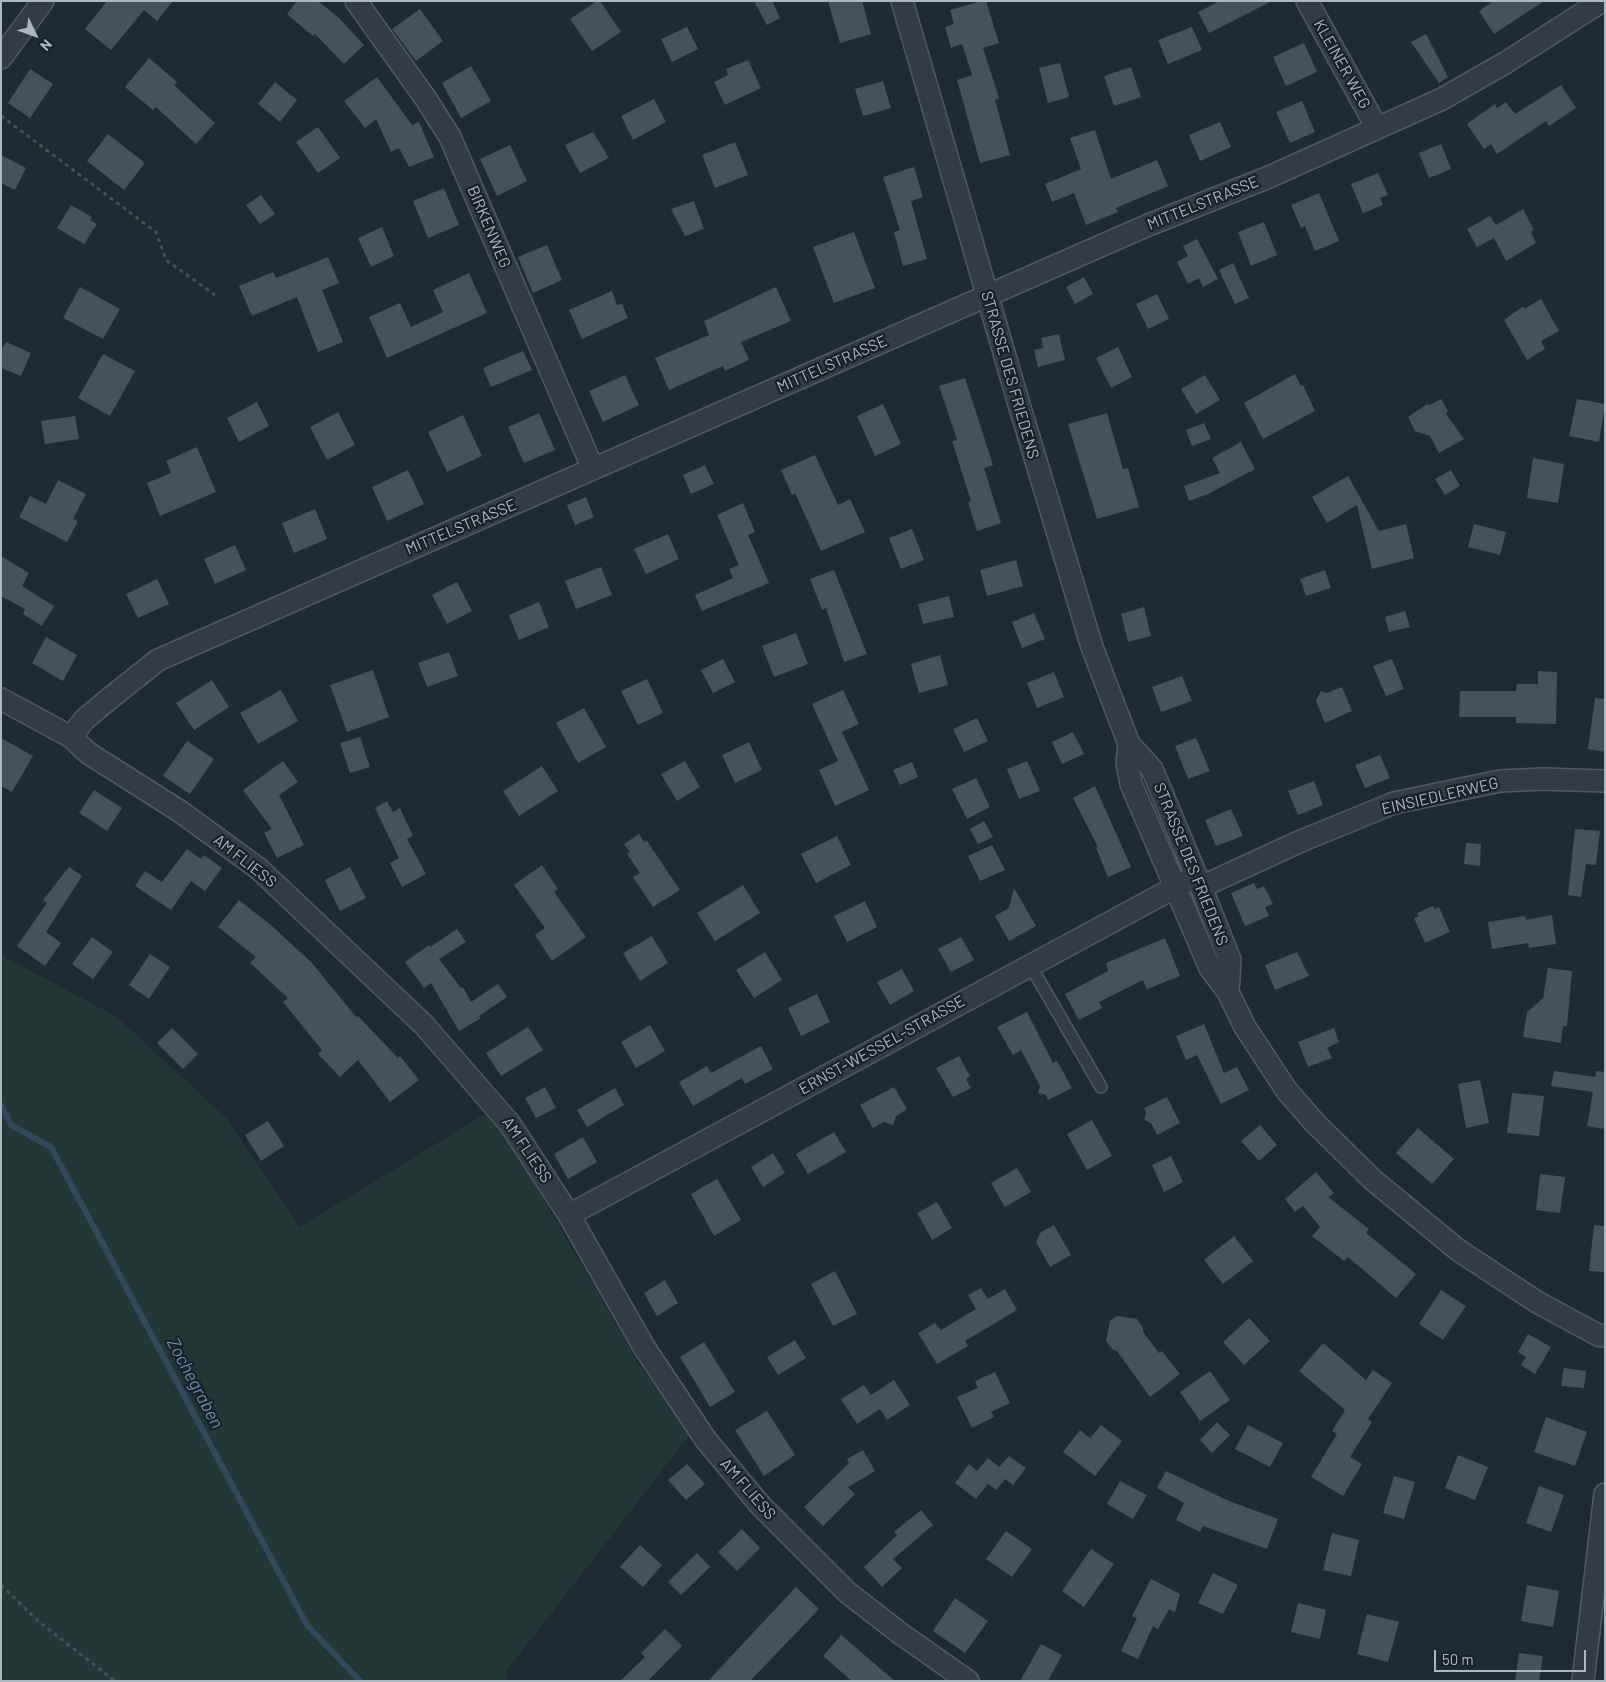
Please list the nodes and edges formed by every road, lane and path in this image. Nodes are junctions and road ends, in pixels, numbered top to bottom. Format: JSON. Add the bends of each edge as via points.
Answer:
{"nodes":[{"id":1,"x":43,"y":1,"type":"edge"},
{"id":2,"x":356,"y":1,"type":"edge"},
{"id":3,"x":902,"y":1,"type":"edge"},
{"id":4,"x":1306,"y":1,"type":"edge"},
{"id":5,"x":1602,"y":1,"type":"edge"},
{"id":6,"x":1,"y":58,"type":"edge"},
{"id":7,"x":1,"y":116,"type":"edge"},
{"id":8,"x":1377,"y":128,"type":"junction"},
{"id":9,"x":215,"y":294,"type":"dead end"},
{"id":10,"x":987,"y":296,"type":"junction"},
{"id":11,"x":593,"y":470,"type":"junction"},
{"id":12,"x":1,"y":699,"type":"edge"},
{"id":13,"x":71,"y":737,"type":"junction"},
{"id":14,"x":1129,"y":744,"type":"junction"},
{"id":15,"x":1605,"y":781,"type":"edge"},
{"id":16,"x":1199,"y":882,"type":"junction"},
{"id":17,"x":1174,"y":888,"type":"junction"},
{"id":18,"x":1030,"y":965,"type":"junction"},
{"id":19,"x":1228,"y":992,"type":"junction"},
{"id":20,"x":1101,"y":1088,"type":"dead end"},
{"id":21,"x":569,"y":1215,"type":"junction"},
{"id":22,"x":1605,"y":1336,"type":"edge"},
{"id":23,"x":1605,"y":1494,"type":"edge"},
{"id":24,"x":1,"y":1585,"type":"edge"},
{"id":25,"x":115,"y":1681,"type":"edge"},
{"id":26,"x":968,"y":1681,"type":"edge"},
{"id":27,"x":1584,"y":1681,"type":"edge"}],
"edges":[{"from":1,"to":6,"type":"street"},
{"from":2,"to":11,"type":"street","name":"BIRKENWEG","via":[[450,137]]},
{"from":3,"to":10,"type":"street","name":"STRASSE DES FRIEDENS"},
{"from":4,"to":8,"type":"street","name":"KLEINER WEG"},
{"from":5,"to":8,"type":"street","name":"MITTELSTRASSE","via":[[1505,63],[1450,94]]},
{"from":7,"to":9,"type":"path","via":[[156,232],[166,260]]},
{"from":8,"to":10,"type":"street","name":"MITTELSTRASSE"},
{"from":10,"to":11,"type":"street","name":"MITTELSTRASSE"},
{"from":10,"to":14,"type":"street","name":"STRASSE DES FRIEDENS","via":[[1092,647]]},
{"from":11,"to":13,"type":"street","name":"MITTELSTRASSE","via":[[158,660],[104,702]]},
{"from":12,"to":13,"type":"street","name":"AM FLIESS"},
{"from":13,"to":21,"type":"street","name":"AM FLIESS","via":[[88,753],[174,808],[259,869],[361,963],[424,1025],[495,1104]]},
{"from":14,"to":16,"type":"street","name":"STRASSE DES FRIEDENS","via":[[1152,769]]},
{"from":14,"to":17,"type":"street","name":"STRASSE DES FRIEDENS","via":[[1130,784]]},
{"from":15,"to":16,"type":"street","name":"EINSIEDLERWEG","via":[[1500,780],[1394,803]]},
{"from":16,"to":17,"type":"street","name":"ERNST-WESSEL-STRASSE"},
{"from":16,"to":19,"type":"street","name":"STRASSE DES FRIEDENS","via":[[1230,960]]},
{"from":17,"to":18,"type":"street","name":"ERNST-WESSEL-STRASSE"},
{"from":17,"to":19,"type":"street","name":"STRASSE DES FRIEDENS","via":[[1210,968]]},
{"from":18,"to":20,"type":"lane"},
{"from":18,"to":21,"type":"street","name":"ERNST-WESSEL-STRASSE"},
{"from":19,"to":22,"type":"street","name":"STRASSE DES FRIEDENS","via":[[1254,1042],[1287,1091],[1373,1180],[1478,1265],[1536,1302]]},
{"from":21,"to":26,"type":"street","name":"AM FLIESS","via":[[644,1347],[706,1440],[761,1506],[848,1593]]},
{"from":23,"to":27,"type":"street"},
{"from":24,"to":25,"type":"path","via":[[38,1621]]}]}
